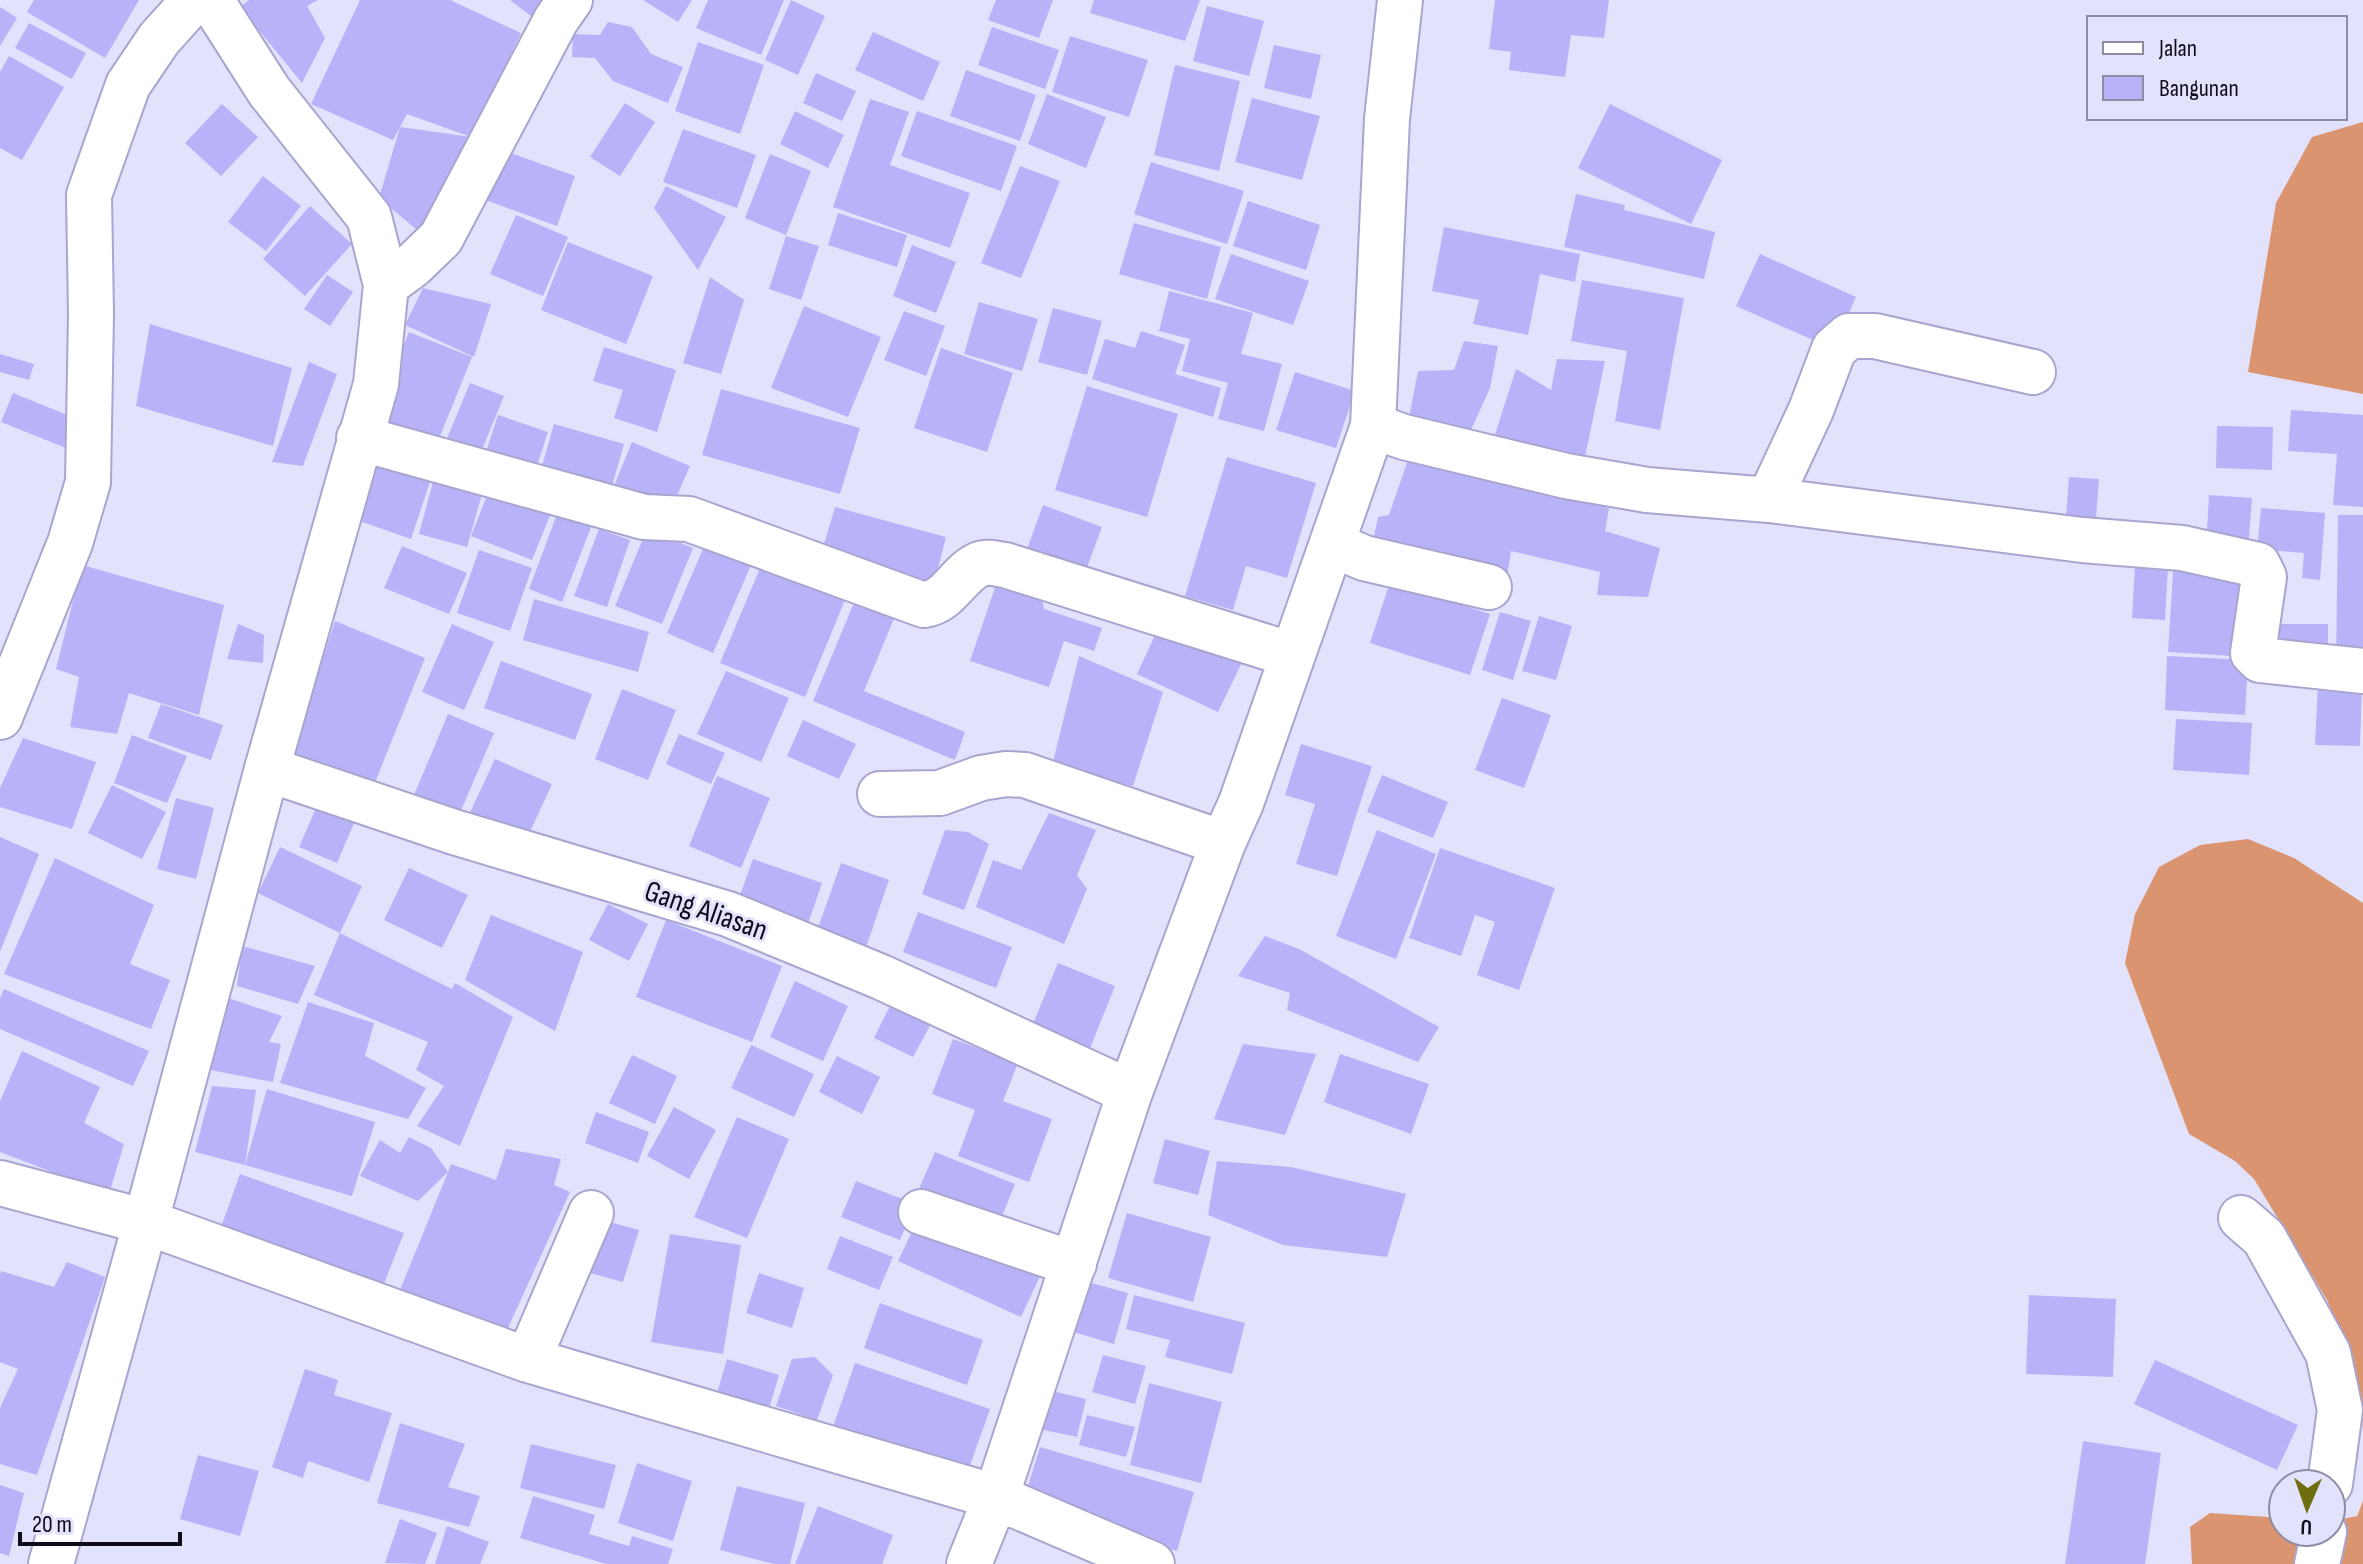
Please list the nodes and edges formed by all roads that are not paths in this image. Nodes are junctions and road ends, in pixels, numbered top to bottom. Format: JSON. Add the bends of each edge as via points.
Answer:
{"nodes":[{"id":1,"x":570,"y":0,"type":"edge"},
{"id":2,"x":1400,"y":0,"type":"edge"},
{"id":3,"x":207,"y":2,"type":"edge"},
{"id":4,"x":386,"y":285,"type":"junction"},
{"id":5,"x":2033,"y":372,"type":"dead end"},
{"id":6,"x":1373,"y":426,"type":"junction"},
{"id":7,"x":359,"y":438,"type":"junction"},
{"id":8,"x":1769,"y":500,"type":"junction"},
{"id":9,"x":1332,"y":544,"type":"junction"},
{"id":10,"x":1489,"y":587,"type":"dead end"},
{"id":11,"x":1292,"y":655,"type":"junction"},
{"id":12,"x":2363,"y":671,"type":"edge"},
{"id":13,"x":0,"y":717,"type":"edge"},
{"id":14,"x":267,"y":769,"type":"junction"},
{"id":15,"x":880,"y":794,"type":"dead end"},
{"id":16,"x":1223,"y":843,"type":"junction"},
{"id":17,"x":1130,"y":1092,"type":"junction"},
{"id":18,"x":0,"y":1183,"type":"edge"},
{"id":19,"x":921,"y":1212,"type":"dead end"},
{"id":20,"x":591,"y":1213,"type":"dead end"},
{"id":21,"x":2241,"y":1218,"type":"dead end"},
{"id":22,"x":141,"y":1240,"type":"junction"},
{"id":23,"x":1074,"y":1264,"type":"junction"},
{"id":24,"x":528,"y":1360,"type":"junction"},
{"id":25,"x":2332,"y":1468,"type":"edge"},
{"id":26,"x":984,"y":1527,"type":"edge"},
{"id":27,"x":51,"y":1564,"type":"edge"},
{"id":28,"x":1152,"y":1564,"type":"edge"}],
"edges":[{"from":1,"to":4,"type":"street","via":[[441,238]]},
{"from":2,"to":6,"type":"street","via":[[1387,119]]},
{"from":3,"to":4,"type":"street","via":[[269,91],[369,217]]},
{"from":3,"to":13,"type":"street","via":[[159,39],[128,85],[89,195],[88,482],[70,543]]},
{"from":4,"to":7,"type":"street","via":[[376,384]]},
{"from":5,"to":8,"type":"street","via":[[1875,336],[1849,336],[1834,349]]},
{"from":6,"to":8,"type":"street","via":[[1566,476],[1647,490]]},
{"from":6,"to":9,"type":"street"},
{"from":7,"to":11,"type":"street","via":[[644,517],[689,519],[924,605],[942,599],[976,566],[1005,565]]},
{"from":7,"to":14,"type":"street"},
{"from":8,"to":12,"type":"street","via":[[2182,548],[2258,565],[2264,577],[2253,653],[2260,660]]},
{"from":9,"to":10,"type":"street","via":[[1364,558]]},
{"from":9,"to":11,"type":"street"},
{"from":11,"to":16,"type":"street"},
{"from":14,"to":17,"type":"street","name":"Gang Aliasan","via":[[728,914],[881,977]]},
{"from":14,"to":22,"type":"street"},
{"from":15,"to":16,"type":"street","via":[[940,793],[981,778],[1025,775]]},
{"from":16,"to":17,"type":"street"},
{"from":17,"to":23,"type":"street"},
{"from":18,"to":22,"type":"street"},
{"from":19,"to":23,"type":"street"},
{"from":20,"to":24,"type":"street"},
{"from":21,"to":25,"type":"street","via":[[2264,1238],[2328,1353],[2340,1410]]},
{"from":22,"to":24,"type":"street"},
{"from":22,"to":27,"type":"street"},
{"from":23,"to":26,"type":"street"},
{"from":24,"to":26,"type":"street"},
{"from":26,"to":28,"type":"street"}]}
